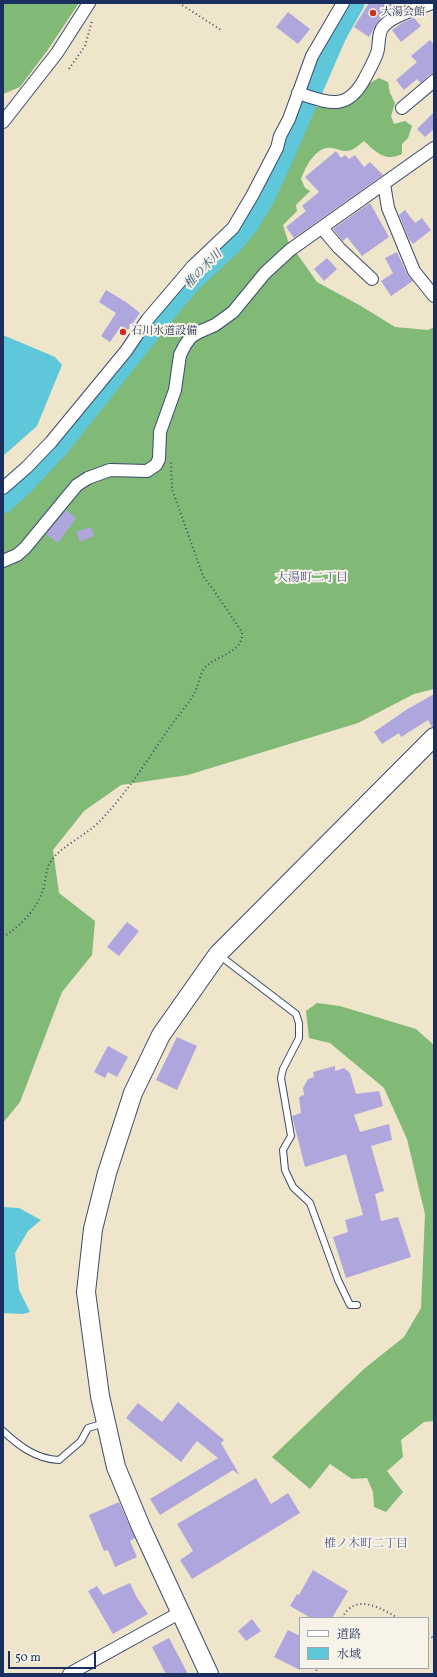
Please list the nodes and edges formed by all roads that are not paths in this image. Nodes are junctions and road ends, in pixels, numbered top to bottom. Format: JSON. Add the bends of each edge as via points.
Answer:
{"nodes":[{"id":1,"x":89,"y":3,"type":"edge"},
{"id":2,"x":343,"y":3,"type":"edge"},
{"id":3,"x":432,"y":3,"type":"edge"},
{"id":4,"x":434,"y":81,"type":"edge"},
{"id":5,"x":298,"y":93,"type":"junction"},
{"id":6,"x":402,"y":108,"type":"dead end"},
{"id":7,"x":3,"y":122,"type":"edge"},
{"id":8,"x":434,"y":148,"type":"edge"},
{"id":9,"x":384,"y":184,"type":"junction"},
{"id":10,"x":322,"y":228,"type":"junction"},
{"id":11,"x":372,"y":280,"type":"dead end"},
{"id":12,"x":434,"y":296,"type":"edge"},
{"id":13,"x":3,"y":488,"type":"edge"},
{"id":14,"x":3,"y":561,"type":"edge"},
{"id":15,"x":434,"y":737,"type":"edge"},
{"id":16,"x":218,"y":954,"type":"junction"},
{"id":17,"x":358,"y":1305,"type":"dead end"},
{"id":18,"x":105,"y":1422,"type":"junction"},
{"id":19,"x":3,"y":1431,"type":"edge"},
{"id":20,"x":181,"y":1612,"type":"junction"},
{"id":21,"x":69,"y":1674,"type":"edge"},
{"id":22,"x":209,"y":1674,"type":"edge"}],
"edges":[{"from":1,"to":7,"type":"street","via":[[57,53]]},
{"from":2,"to":5,"type":"street","via":[[312,56]]},
{"from":3,"to":5,"type":"street","via":[[382,27],[377,53],[371,66],[360,87],[347,100],[328,103]]},
{"from":4,"to":6,"type":"street"},
{"from":5,"to":13,"type":"street","via":[[277,148],[233,228],[193,266],[167,296],[126,351],[51,442],[27,468]]},
{"from":8,"to":9,"type":"street"},
{"from":9,"to":10,"type":"street"},
{"from":9,"to":12,"type":"street","via":[[388,208],[414,271]]},
{"from":10,"to":11,"type":"street"},
{"from":10,"to":14,"type":"street","via":[[290,250],[265,273],[233,312],[215,325],[195,334],[185,345],[180,355],[175,390],[160,432],[159,459],[156,465],[152,469],[139,471],[110,470],[88,478],[77,485],[25,548]]},
{"from":15,"to":16,"type":"street"},
{"from":16,"to":17,"type":"lane","via":[[296,1014],[299,1038],[281,1078],[291,1136],[283,1150],[285,1170],[293,1187],[310,1203],[338,1280],[350,1305]]},
{"from":16,"to":18,"type":"street","via":[[160,1035],[133,1093],[107,1173],[93,1229],[86,1292]]},
{"from":18,"to":19,"type":"lane","via":[[88,1428],[80,1440],[59,1460],[32,1454]]},
{"from":18,"to":20,"type":"street","via":[[116,1468]]},
{"from":20,"to":21,"type":"street"},
{"from":20,"to":22,"type":"street"}]}
